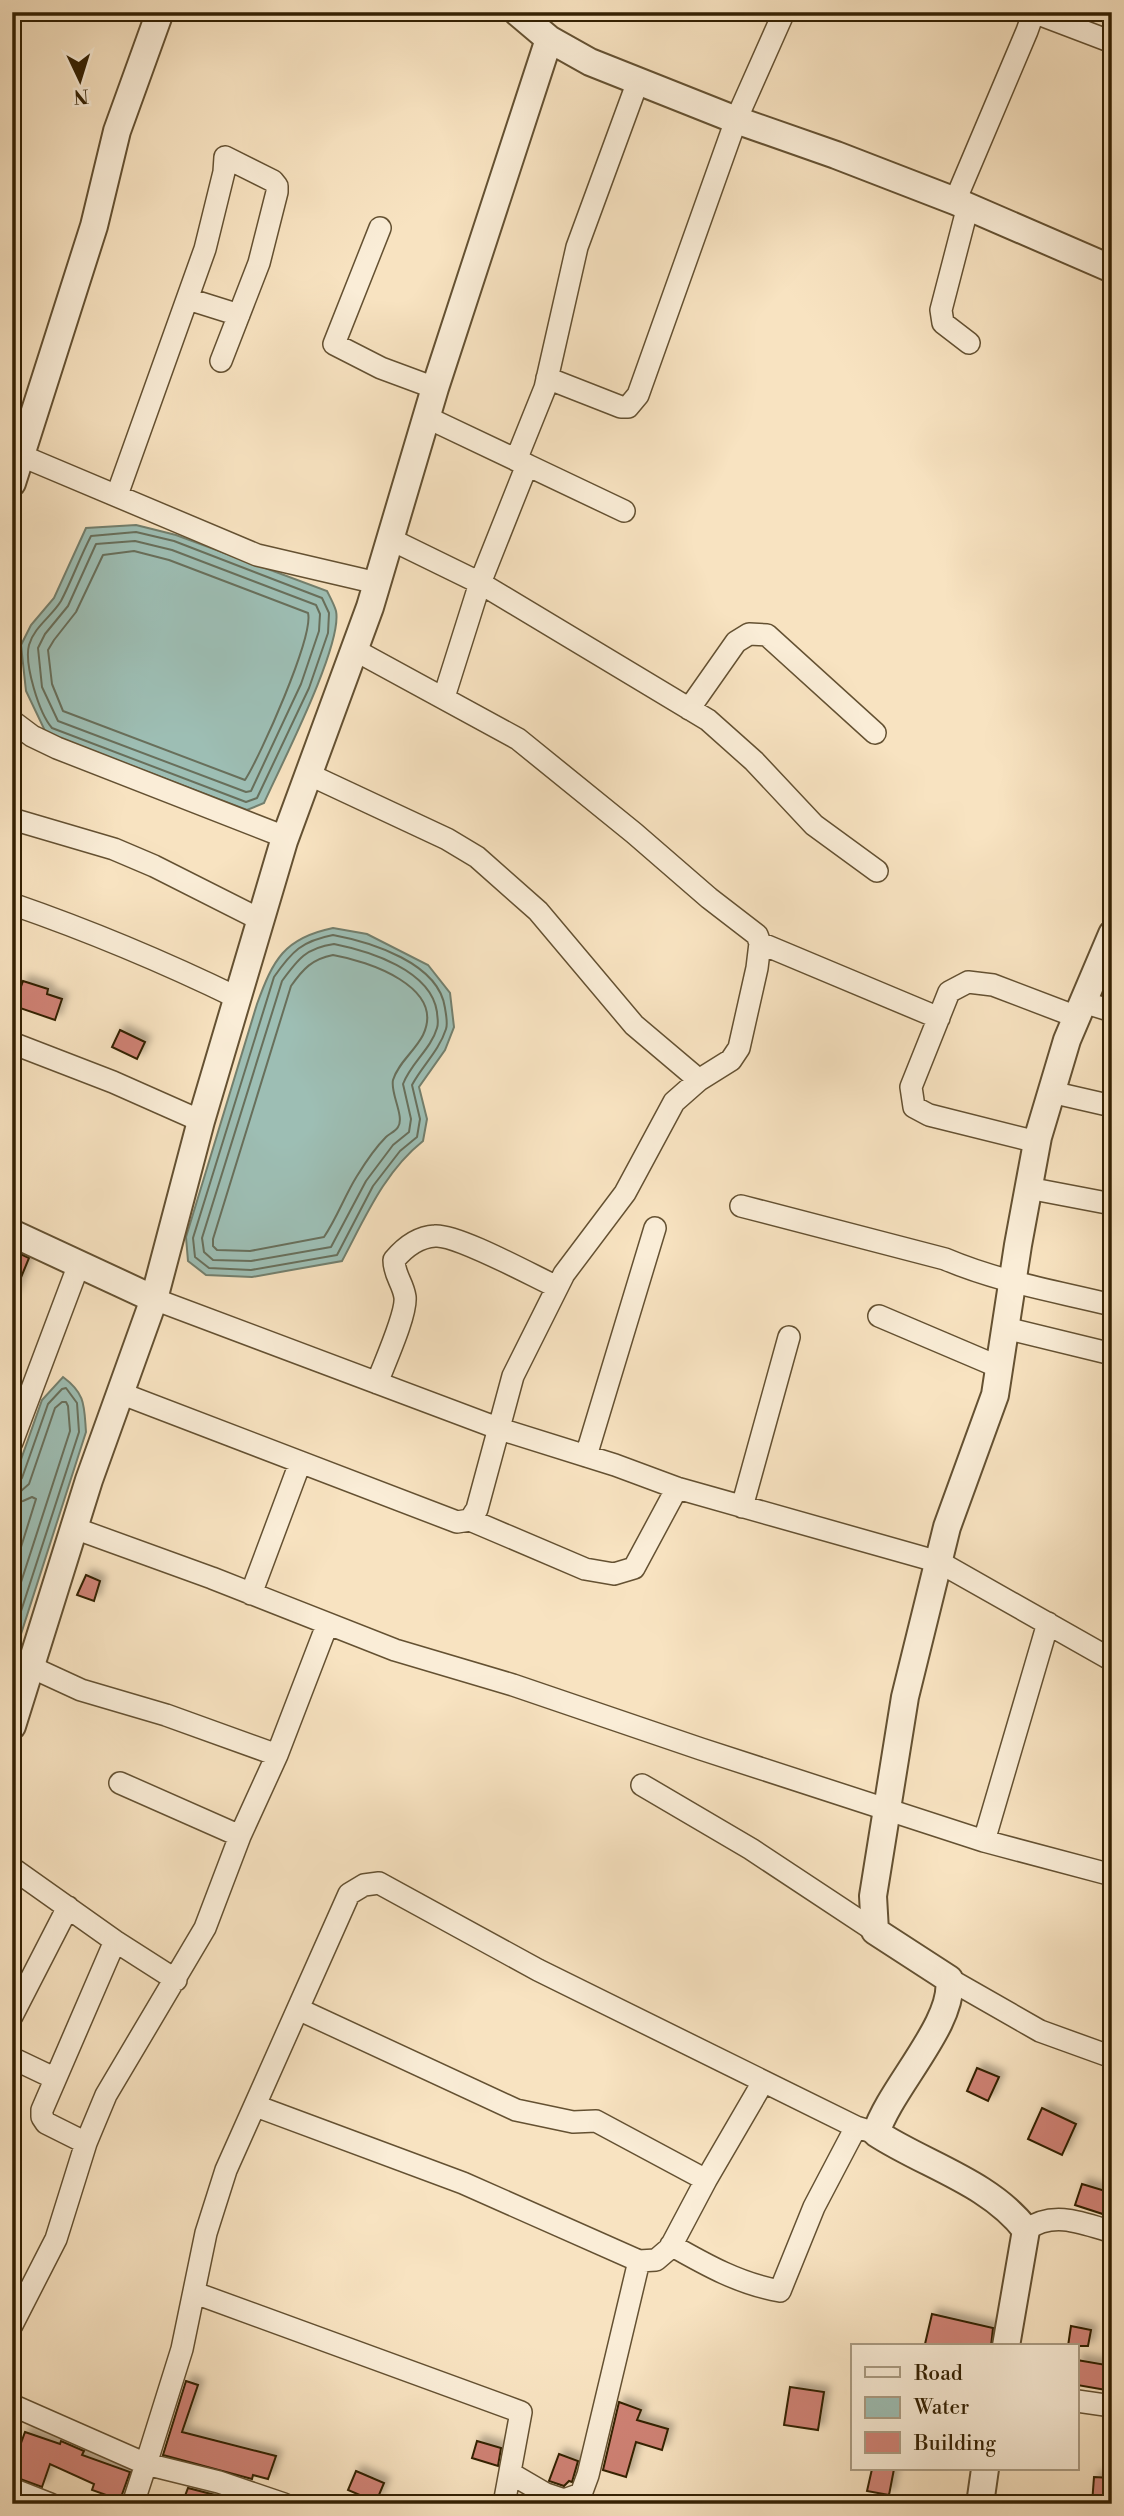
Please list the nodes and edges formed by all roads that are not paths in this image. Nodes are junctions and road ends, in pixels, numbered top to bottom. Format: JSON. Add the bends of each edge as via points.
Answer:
{"nodes":[{"id":1,"x":160,"y":12,"type":"edge"},
{"id":2,"x":517,"y":12,"type":"edge"},
{"id":3,"x":784,"y":12,"type":"edge"},
{"id":4,"x":1032,"y":12,"type":"edge"},
{"id":5,"x":549,"y":39,"type":"junction"},
{"id":6,"x":1112,"y":42,"type":"edge"},
{"id":7,"x":638,"y":81,"type":"junction"},
{"id":8,"x":736,"y":120,"type":"junction"},
{"id":9,"x":962,"y":204,"type":"junction"},
{"id":10,"x":380,"y":228,"type":"dead end"},
{"id":11,"x":1112,"y":269,"type":"edge"},
{"id":12,"x":188,"y":299,"type":"junction"},
{"id":13,"x":239,"y":315,"type":"junction"},
{"id":14,"x":969,"y":343,"type":"dead end"},
{"id":15,"x":220,"y":361,"type":"dead end"},
{"id":16,"x":547,"y":377,"type":"junction"},
{"id":17,"x":435,"y":388,"type":"junction"},
{"id":18,"x":426,"y":417,"type":"junction"},
{"id":19,"x":22,"y":456,"type":"junction"},
{"id":20,"x":522,"y":462,"type":"junction"},
{"id":21,"x":12,"y":483,"type":"edge"},
{"id":22,"x":117,"y":495,"type":"junction"},
{"id":23,"x":624,"y":510,"type":"dead end"},
{"id":24,"x":390,"y":539,"type":"junction"},
{"id":25,"x":377,"y":583,"type":"junction"},
{"id":26,"x":480,"y":583,"type":"junction"},
{"id":27,"x":353,"y":649,"type":"junction"},
{"id":28,"x":444,"y":697,"type":"junction"},
{"id":29,"x":689,"y":709,"type":"junction"},
{"id":30,"x":12,"y":722,"type":"edge"},
{"id":31,"x":874,"y":733,"type":"dead end"},
{"id":32,"x":309,"y":774,"type":"junction"},
{"id":33,"x":12,"y":819,"type":"edge"},
{"id":34,"x":285,"y":838,"type":"junction"},
{"id":35,"x":877,"y":871,"type":"dead end"},
{"id":36,"x":12,"y":904,"type":"edge"},
{"id":37,"x":261,"y":920,"type":"junction"},
{"id":38,"x":1112,"y":934,"type":"edge"},
{"id":39,"x":760,"y":943,"type":"junction"},
{"id":40,"x":238,"y":999,"type":"junction"},
{"id":41,"x":1080,"y":1010,"type":"junction"},
{"id":42,"x":1112,"y":1011,"type":"edge"},
{"id":43,"x":939,"y":1018,"type":"junction"},
{"id":44,"x":12,"y":1043,"type":"edge"},
{"id":45,"x":699,"y":1080,"type":"junction"},
{"id":46,"x":1051,"y":1092,"type":"junction"},
{"id":47,"x":1112,"y":1106,"type":"edge"},
{"id":48,"x":201,"y":1121,"type":"junction"},
{"id":49,"x":1037,"y":1142,"type":"junction"},
{"id":50,"x":1028,"y":1188,"type":"junction"},
{"id":51,"x":1112,"y":1204,"type":"edge"},
{"id":52,"x":741,"y":1206,"type":"dead end"},
{"id":53,"x":655,"y":1228,"type":"dead end"},
{"id":54,"x":12,"y":1233,"type":"edge"},
{"id":55,"x":79,"y":1264,"type":"junction"},
{"id":56,"x":1012,"y":1283,"type":"junction"},
{"id":57,"x":557,"y":1287,"type":"junction"},
{"id":58,"x":154,"y":1299,"type":"junction"},
{"id":59,"x":1112,"y":1306,"type":"edge"},
{"id":60,"x":879,"y":1316,"type":"dead end"},
{"id":61,"x":1005,"y":1328,"type":"junction"},
{"id":62,"x":789,"y":1336,"type":"dead end"},
{"id":63,"x":1112,"y":1354,"type":"edge"},
{"id":64,"x":999,"y":1367,"type":"junction"},
{"id":65,"x":377,"y":1383,"type":"junction"},
{"id":66,"x":120,"y":1393,"type":"junction"},
{"id":67,"x":500,"y":1429,"type":"junction"},
{"id":68,"x":12,"y":1442,"type":"edge"},
{"id":69,"x":586,"y":1456,"type":"junction"},
{"id":70,"x":300,"y":1463,"type":"junction"},
{"id":71,"x":677,"y":1488,"type":"junction"},
{"id":72,"x":742,"y":1507,"type":"junction"},
{"id":73,"x":470,"y":1520,"type":"junction"},
{"id":74,"x":74,"y":1528,"type":"junction"},
{"id":75,"x":939,"y":1562,"type":"junction"},
{"id":76,"x":251,"y":1594,"type":"junction"},
{"id":77,"x":1048,"y":1623,"type":"junction"},
{"id":78,"x":327,"y":1625,"type":"junction"},
{"id":79,"x":1112,"y":1660,"type":"edge"},
{"id":80,"x":31,"y":1667,"type":"junction"},
{"id":81,"x":12,"y":1726,"type":"edge"},
{"id":82,"x":277,"y":1755,"type":"junction"},
{"id":83,"x":120,"y":1783,"type":"dead end"},
{"id":84,"x":642,"y":1785,"type":"dead end"},
{"id":85,"x":887,"y":1809,"type":"junction"},
{"id":86,"x":240,"y":1836,"type":"junction"},
{"id":87,"x":984,"y":1841,"type":"junction"},
{"id":88,"x":12,"y":1868,"type":"edge"},
{"id":89,"x":1112,"y":1875,"type":"edge"},
{"id":90,"x":68,"y":1907,"type":"junction"},
{"id":91,"x":875,"y":1930,"type":"junction"},
{"id":92,"x":115,"y":1941,"type":"junction"},
{"id":93,"x":949,"y":1979,"type":"junction"},
{"id":94,"x":176,"y":1980,"type":"junction"},
{"id":95,"x":298,"y":2009,"type":"junction"},
{"id":96,"x":12,"y":2016,"type":"edge"},
{"id":97,"x":1112,"y":2057,"type":"edge"},
{"id":98,"x":12,"y":2058,"type":"edge"},
{"id":99,"x":54,"y":2078,"type":"junction"},
{"id":100,"x":763,"y":2081,"type":"junction"},
{"id":101,"x":256,"y":2106,"type":"junction"},
{"id":102,"x":866,"y":2130,"type":"junction"},
{"id":103,"x":86,"y":2143,"type":"junction"},
{"id":104,"x":706,"y":2180,"type":"junction"},
{"id":105,"x":1026,"y":2230,"type":"junction"},
{"id":106,"x":1112,"y":2232,"type":"edge"},
{"id":107,"x":671,"y":2245,"type":"junction"},
{"id":108,"x":639,"y":2261,"type":"junction"},
{"id":109,"x":195,"y":2293,"type":"junction"},
{"id":110,"x":12,"y":2325,"type":"edge"},
{"id":111,"x":1006,"y":2344,"type":"edge"},
{"id":112,"x":1078,"y":2401,"type":"edge"},
{"id":113,"x":12,"y":2405,"type":"edge"},
{"id":114,"x":1112,"y":2406,"type":"edge"},
{"id":115,"x":146,"y":2463,"type":"junction"},
{"id":116,"x":985,"y":2470,"type":"edge"},
{"id":117,"x":510,"y":2473,"type":"junction"},
{"id":118,"x":12,"y":2489,"type":"edge"},
{"id":119,"x":50,"y":2504,"type":"edge"},
{"id":120,"x":133,"y":2504,"type":"edge"},
{"id":121,"x":284,"y":2504,"type":"edge"},
{"id":122,"x":504,"y":2504,"type":"edge"},
{"id":123,"x":980,"y":2504,"type":"edge"}],
"edges":[{"from":1,"to":19,"type":"street","via":[[117,131],[94,226]]},
{"from":2,"to":5,"type":"street"},
{"from":3,"to":8,"type":"street"},
{"from":4,"to":6,"type":"street"},
{"from":4,"to":9,"type":"street"},
{"from":5,"to":7,"type":"street"},
{"from":5,"to":17,"type":"street"},
{"from":7,"to":8,"type":"street"},
{"from":7,"to":16,"type":"street","via":[[578,247]]},
{"from":8,"to":9,"type":"street"},
{"from":8,"to":16,"type":"street","via":[[638,395],[628,407],[621,407]]},
{"from":9,"to":11,"type":"street"},
{"from":9,"to":14,"type":"street","via":[[941,310],[943,323]]},
{"from":10,"to":17,"type":"street","via":[[334,344]]},
{"from":12,"to":13,"type":"street"},
{"from":12,"to":13,"type":"street","via":[[205,249],[225,157],[277,186],[259,263]]},
{"from":12,"to":22,"type":"street"},
{"from":13,"to":15,"type":"street"},
{"from":16,"to":20,"type":"street"},
{"from":17,"to":18,"type":"street"},
{"from":18,"to":20,"type":"street"},
{"from":18,"to":24,"type":"street"},
{"from":19,"to":21,"type":"street"},
{"from":19,"to":22,"type":"street"},
{"from":20,"to":23,"type":"street"},
{"from":20,"to":26,"type":"street"},
{"from":22,"to":25,"type":"street","via":[[257,555]]},
{"from":24,"to":25,"type":"street"},
{"from":24,"to":26,"type":"street"},
{"from":25,"to":27,"type":"street"},
{"from":26,"to":28,"type":"street"},
{"from":26,"to":29,"type":"street"},
{"from":27,"to":28,"type":"street"},
{"from":27,"to":32,"type":"street"},
{"from":28,"to":39,"type":"street","via":[[518,738],[750,928]]},
{"from":29,"to":31,"type":"street","via":[[736,642],[749,634],[767,635]]},
{"from":29,"to":35,"type":"street","via":[[754,761],[814,825]]},
{"from":30,"to":34,"type":"street","via":[[57,748]]},
{"from":32,"to":34,"type":"street"},
{"from":32,"to":45,"type":"street","via":[[477,857],[538,911],[634,1025]]},
{"from":33,"to":37,"type":"street","via":[[114,849]]},
{"from":34,"to":37,"type":"street"},
{"from":36,"to":40,"type":"street","via":[[96,933]]},
{"from":37,"to":40,"type":"street"},
{"from":38,"to":41,"type":"street"},
{"from":39,"to":43,"type":"street"},
{"from":39,"to":45,"type":"street","via":[[739,1048],[731,1060]]},
{"from":40,"to":48,"type":"street"},
{"from":41,"to":42,"type":"street"},
{"from":41,"to":43,"type":"street","via":[[968,982],[949,992]]},
{"from":41,"to":46,"type":"street"},
{"from":43,"to":49,"type":"street","via":[[911,1087],[914,1107],[929,1115]]},
{"from":44,"to":48,"type":"street"},
{"from":45,"to":57,"type":"street","via":[[674,1102],[625,1194]]},
{"from":46,"to":47,"type":"street"},
{"from":46,"to":49,"type":"street"},
{"from":48,"to":58,"type":"street"},
{"from":49,"to":50,"type":"street"},
{"from":50,"to":51,"type":"street"},
{"from":50,"to":56,"type":"street"},
{"from":52,"to":56,"type":"street","via":[[945,1259]]},
{"from":53,"to":69,"type":"street"},
{"from":54,"to":55,"type":"street"},
{"from":55,"to":58,"type":"street"},
{"from":55,"to":68,"type":"street"},
{"from":56,"to":59,"type":"street"},
{"from":56,"to":61,"type":"street"},
{"from":57,"to":65,"type":"street","via":[[454,1239],[435,1236],[406,1245],[394,1260],[405,1300]]},
{"from":57,"to":67,"type":"street","via":[[513,1376]]},
{"from":58,"to":65,"type":"street"},
{"from":58,"to":66,"type":"street"},
{"from":60,"to":64,"type":"street"},
{"from":61,"to":63,"type":"street"},
{"from":61,"to":64,"type":"street"},
{"from":62,"to":72,"type":"street"},
{"from":64,"to":75,"type":"street","via":[[995,1395],[947,1527]]},
{"from":65,"to":67,"type":"street"},
{"from":66,"to":70,"type":"street"},
{"from":66,"to":74,"type":"street"},
{"from":67,"to":69,"type":"street"},
{"from":67,"to":73,"type":"street","via":[[477,1510]]},
{"from":69,"to":71,"type":"street"},
{"from":70,"to":73,"type":"street","via":[[457,1522]]},
{"from":70,"to":76,"type":"street"},
{"from":71,"to":72,"type":"street"},
{"from":71,"to":73,"type":"street","via":[[634,1568],[614,1574],[586,1569]]},
{"from":72,"to":75,"type":"street"},
{"from":74,"to":76,"type":"street"},
{"from":74,"to":80,"type":"street"},
{"from":75,"to":77,"type":"street"},
{"from":75,"to":85,"type":"street","via":[[905,1697]]},
{"from":76,"to":78,"type":"street"},
{"from":77,"to":79,"type":"street"},
{"from":77,"to":87,"type":"street"},
{"from":78,"to":82,"type":"street"},
{"from":78,"to":85,"type":"street"},
{"from":80,"to":81,"type":"street"},
{"from":80,"to":82,"type":"street","via":[[81,1690]]},
{"from":82,"to":86,"type":"street"},
{"from":83,"to":86,"type":"street"},
{"from":84,"to":91,"type":"street"},
{"from":85,"to":87,"type":"street"},
{"from":85,"to":91,"type":"street","via":[[873,1896]]},
{"from":86,"to":94,"type":"street","via":[[205,1928]]},
{"from":87,"to":89,"type":"street"},
{"from":88,"to":90,"type":"street"},
{"from":90,"to":92,"type":"street"},
{"from":90,"to":96,"type":"street"},
{"from":91,"to":93,"type":"street"},
{"from":92,"to":94,"type":"street"},
{"from":92,"to":99,"type":"street"},
{"from":93,"to":97,"type":"street","via":[[1040,2031]]},
{"from":93,"to":102,"type":"street","via":[[951,1992],[937,2027],[882,2114]]},
{"from":94,"to":103,"type":"street","via":[[106,2095]]},
{"from":95,"to":100,"type":"street","via":[[349,1894],[379,1883],[538,1970]]},
{"from":95,"to":101,"type":"street"},
{"from":95,"to":104,"type":"street","via":[[516,2109],[573,2122],[596,2121]]},
{"from":98,"to":99,"type":"street"},
{"from":99,"to":103,"type":"street","via":[[42,2117]]},
{"from":100,"to":102,"type":"street"},
{"from":100,"to":104,"type":"street"},
{"from":101,"to":108,"type":"street","via":[[463,2183]]},
{"from":101,"to":109,"type":"street","via":[[226,2169],[206,2232]]},
{"from":102,"to":105,"type":"street","via":[[980,2189],[1013,2213]]},
{"from":102,"to":107,"type":"street","via":[[814,2207],[780,2291],[718,2272]]},
{"from":103,"to":110,"type":"street","via":[[56,2239]]},
{"from":104,"to":107,"type":"street"},
{"from":105,"to":106,"type":"street","via":[[1039,2221],[1069,2219]]},
{"from":105,"to":111,"type":"street"},
{"from":107,"to":108,"type":"street","via":[[656,2259]]},
{"from":108,"to":117,"type":"street","via":[[581,2494],[564,2500]]},
{"from":109,"to":115,"type":"street","via":[[169,2397]]},
{"from":109,"to":117,"type":"street","via":[[521,2412]]},
{"from":112,"to":114,"type":"street"},
{"from":113,"to":115,"type":"street"},
{"from":115,"to":120,"type":"street"},
{"from":115,"to":121,"type":"street"},
{"from":116,"to":123,"type":"street"},
{"from":117,"to":122,"type":"street"},
{"from":118,"to":119,"type":"street"}]}
